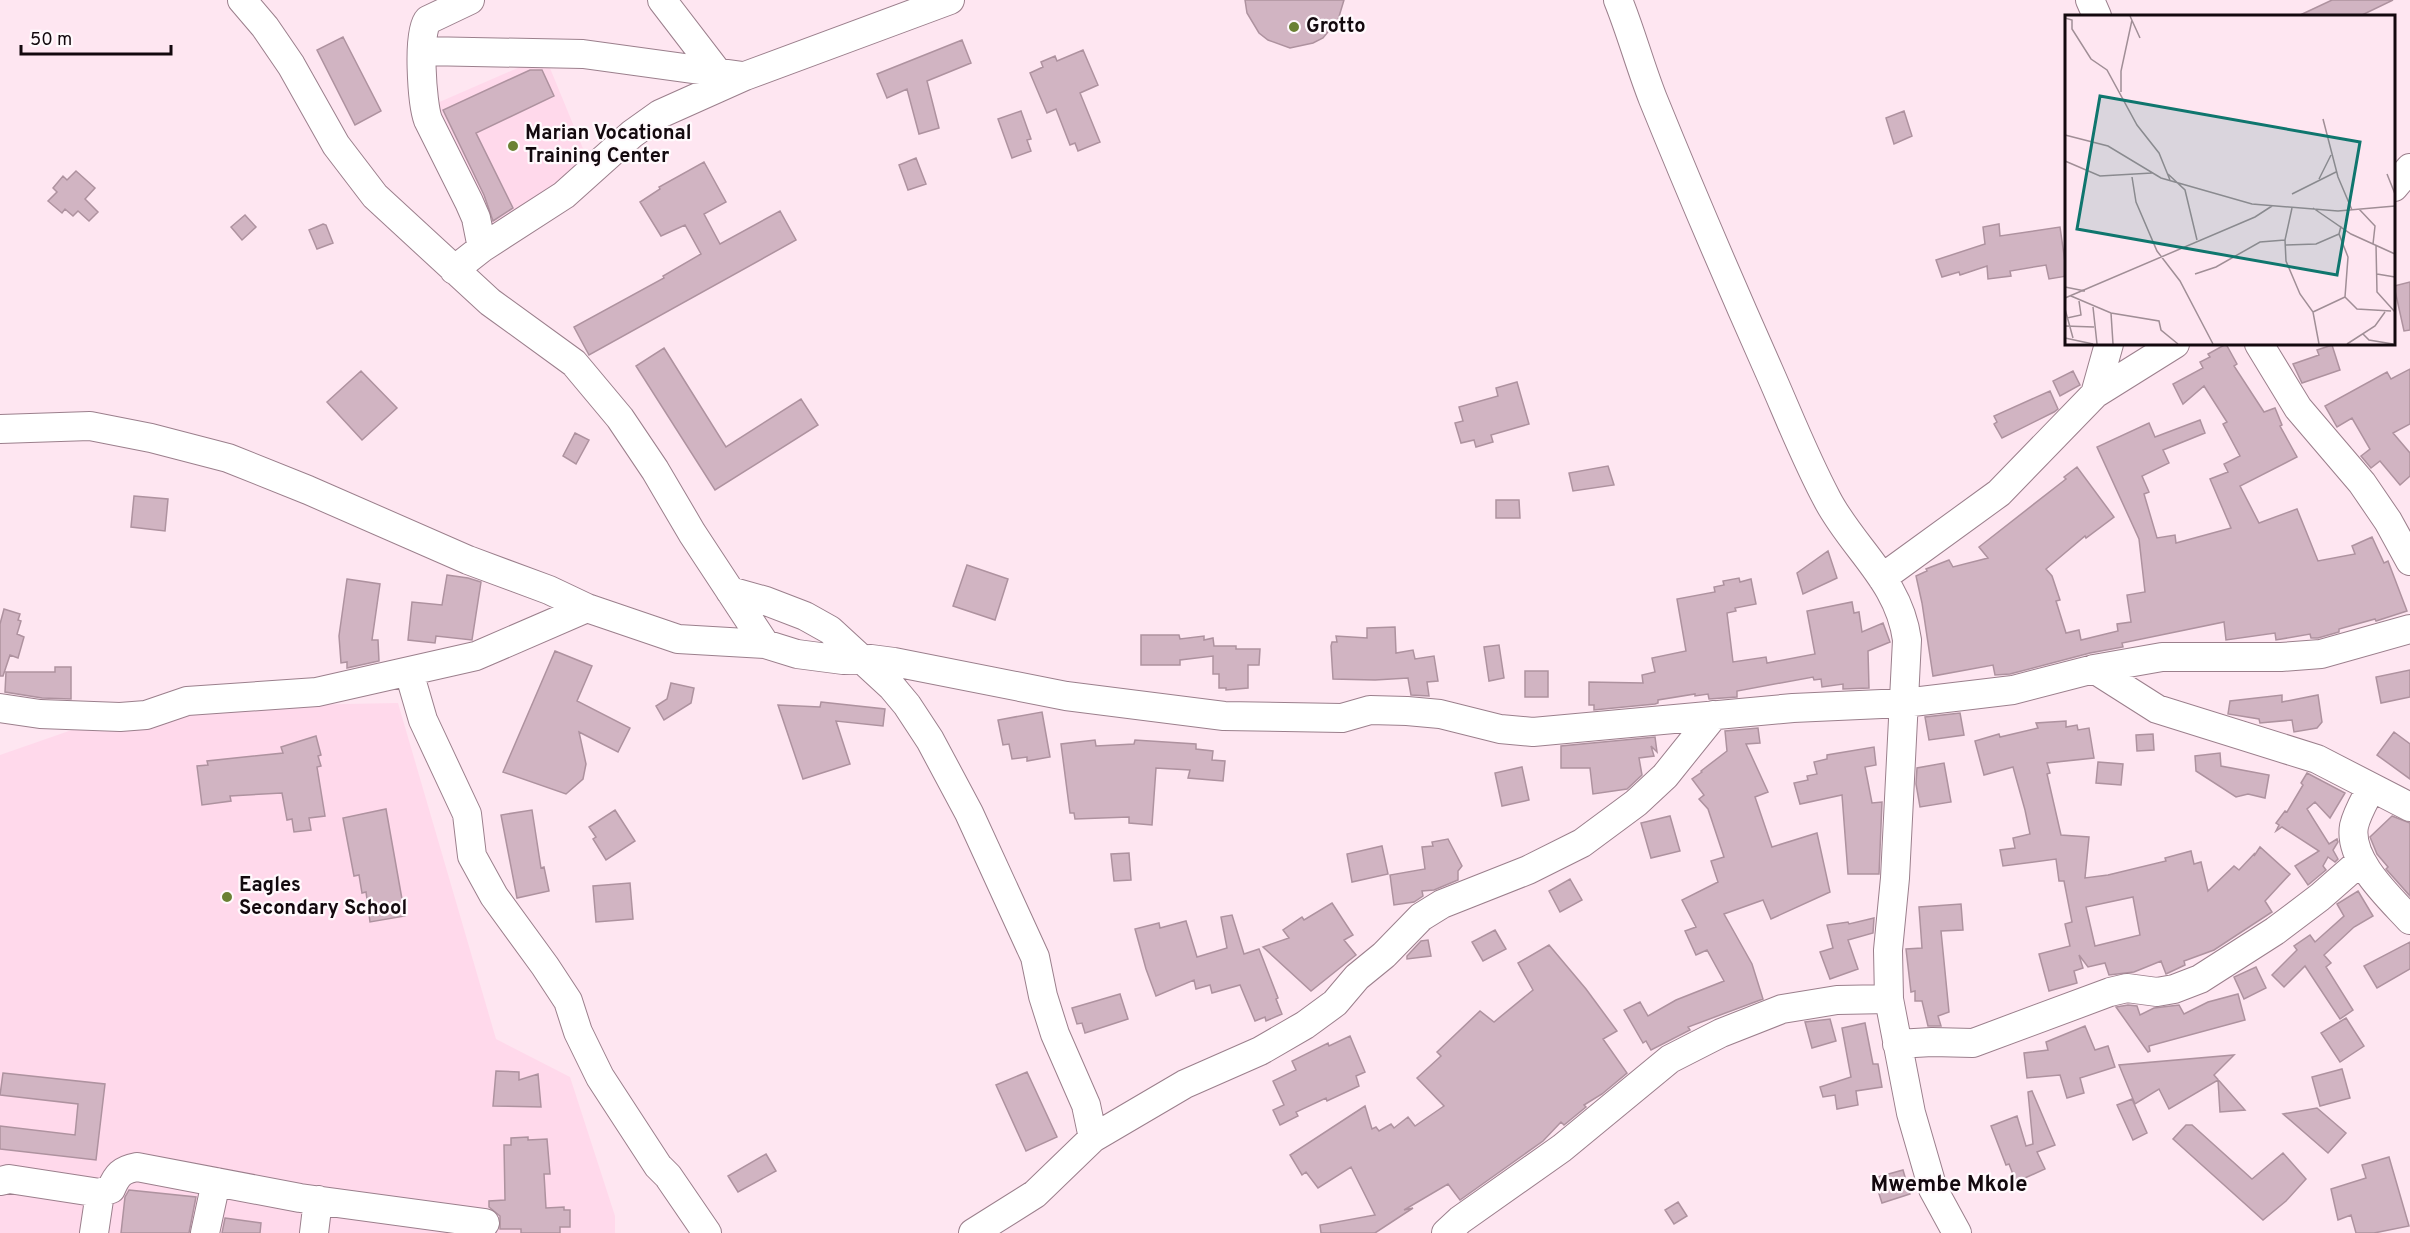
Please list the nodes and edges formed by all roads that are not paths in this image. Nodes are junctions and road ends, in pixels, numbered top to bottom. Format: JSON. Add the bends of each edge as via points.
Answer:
{"nodes":[{"id":1,"x":242,"y":0,"type":"edge"},
{"id":2,"x":470,"y":0,"type":"edge"},
{"id":3,"x":662,"y":0,"type":"edge"},
{"id":4,"x":950,"y":0,"type":"edge"},
{"id":5,"x":1618,"y":0,"type":"edge"},
{"id":6,"x":2090,"y":0,"type":"edge"},
{"id":7,"x":2097,"y":15,"type":"edge"},
{"id":8,"x":423,"y":51,"type":"junction"},
{"id":9,"x":731,"y":75,"type":"junction"},
{"id":10,"x":2410,"y":168,"type":"edge"},
{"id":11,"x":2395,"y":187,"type":"edge"},
{"id":12,"x":482,"y":248,"type":"junction"},
{"id":13,"x":454,"y":270,"type":"junction"},
{"id":14,"x":2109,"y":345,"type":"edge"},
{"id":15,"x":2173,"y":345,"type":"edge"},
{"id":16,"x":2260,"y":345,"type":"edge"},
{"id":17,"x":2095,"y":394,"type":"junction"},
{"id":18,"x":0,"y":429,"type":"edge"},
{"id":19,"x":2410,"y":561,"type":"edge"},
{"id":20,"x":1882,"y":578,"type":"junction"},
{"id":21,"x":730,"y":591,"type":"junction"},
{"id":22,"x":587,"y":608,"type":"junction"},
{"id":23,"x":2410,"y":629,"type":"edge"},
{"id":24,"x":765,"y":644,"type":"junction"},
{"id":25,"x":863,"y":659,"type":"junction"},
{"id":26,"x":2094,"y":669,"type":"junction"},
{"id":27,"x":409,"y":672,"type":"junction"},
{"id":28,"x":1904,"y":703,"type":"junction"},
{"id":29,"x":0,"y":708,"type":"edge"},
{"id":30,"x":1714,"y":715,"type":"junction"},
{"id":31,"x":2371,"y":788,"type":"junction"},
{"id":32,"x":2410,"y":807,"type":"edge"},
{"id":33,"x":2361,"y":861,"type":"junction"},
{"id":34,"x":2410,"y":920,"type":"edge"},
{"id":35,"x":1889,"y":999,"type":"junction"},
{"id":36,"x":1897,"y":1044,"type":"junction"},
{"id":37,"x":1093,"y":1138,"type":"junction"},
{"id":38,"x":0,"y":1181,"type":"edge"},
{"id":39,"x":216,"y":1182,"type":"junction"},
{"id":40,"x":100,"y":1194,"type":"junction"},
{"id":41,"x":318,"y":1200,"type":"junction"},
{"id":42,"x":485,"y":1223,"type":"dead end"},
{"id":43,"x":94,"y":1233,"type":"edge"},
{"id":44,"x":205,"y":1233,"type":"edge"},
{"id":45,"x":314,"y":1233,"type":"edge"},
{"id":46,"x":707,"y":1233,"type":"edge"},
{"id":47,"x":973,"y":1233,"type":"edge"},
{"id":48,"x":1446,"y":1233,"type":"edge"},
{"id":49,"x":1957,"y":1233,"type":"edge"}],
"edges":[{"from":1,"to":13,"type":"street","via":[[291,65],[355,172]]},
{"from":2,"to":8,"type":"street","via":[[427,21],[423,28]]},
{"from":3,"to":9,"type":"street"},
{"from":4,"to":9,"type":"street"},
{"from":5,"to":20,"type":"street","via":[[1668,135],[1795,430],[1828,501]]},
{"from":6,"to":7,"type":"street"},
{"from":8,"to":9,"type":"street","via":[[583,54]]},
{"from":8,"to":12,"type":"street","via":[[425,112],[476,218]]},
{"from":9,"to":12,"type":"street","via":[[650,120],[564,195]]},
{"from":10,"to":11,"type":"street"},
{"from":12,"to":13,"type":"street"},
{"from":13,"to":21,"type":"street","via":[[490,302],[574,363],[650,461]]},
{"from":14,"to":17,"type":"street"},
{"from":15,"to":17,"type":"street"},
{"from":16,"to":19,"type":"street","via":[[2298,408],[2362,483]]},
{"from":17,"to":20,"type":"street","via":[[1999,493]]},
{"from":18,"to":22,"type":"street","via":[[90,426],[228,458]]},
{"from":20,"to":28,"type":"street","via":[[1905,623]]},
{"from":21,"to":24,"type":"street"},
{"from":21,"to":25,"type":"street","via":[[805,616],[830,630]]},
{"from":22,"to":24,"type":"street","via":[[678,639]]},
{"from":22,"to":27,"type":"street","via":[[476,656]]},
{"from":23,"to":26,"type":"street","via":[[2321,654],[2162,657]]},
{"from":24,"to":25,"type":"street","via":[[797,654]]},
{"from":25,"to":30,"type":"street","via":[[1066,696],[1224,716],[1342,718],[1370,710],[1407,711],[1533,732]]},
{"from":25,"to":37,"type":"street","via":[[913,713],[979,833],[1035,957],[1055,1034],[1086,1106]]},
{"from":26,"to":28,"type":"street","via":[[2013,690]]},
{"from":26,"to":31,"type":"street","via":[[2157,709],[2317,759]]},
{"from":27,"to":29,"type":"street","via":[[317,692],[187,701],[146,715],[80,716]]},
{"from":27,"to":46,"type":"street","via":[[423,720],[467,814],[472,856],[494,896],[568,1001],[600,1077]]},
{"from":28,"to":30,"type":"street"},
{"from":28,"to":35,"type":"street","via":[[1888,950]]},
{"from":30,"to":37,"type":"street","via":[[1665,777],[1636,804],[1582,843],[1421,916],[1357,977],[1335,1004],[1305,1025],[1260,1051],[1185,1084]]},
{"from":31,"to":32,"type":"street"},
{"from":31,"to":33,"type":"street","via":[[2354,828]]},
{"from":33,"to":34,"type":"street"},
{"from":33,"to":36,"type":"street","via":[[2275,931],[2200,979],[2157,992],[2127,988],[2110,992],[1973,1043]]},
{"from":35,"to":36,"type":"street"},
{"from":35,"to":48,"type":"street","via":[[1838,1000],[1782,1009],[1670,1059],[1563,1148]]},
{"from":36,"to":49,"type":"street","via":[[1911,1113],[1933,1189]]},
{"from":37,"to":47,"type":"street","via":[[1035,1194]]},
{"from":38,"to":40,"type":"street","via":[[9,1179]]},
{"from":39,"to":40,"type":"street","via":[[137,1167],[123,1169],[111,1189]]},
{"from":39,"to":41,"type":"street"},
{"from":39,"to":44,"type":"street"},
{"from":40,"to":43,"type":"street"},
{"from":41,"to":42,"type":"street"},
{"from":41,"to":45,"type":"street"}]}
